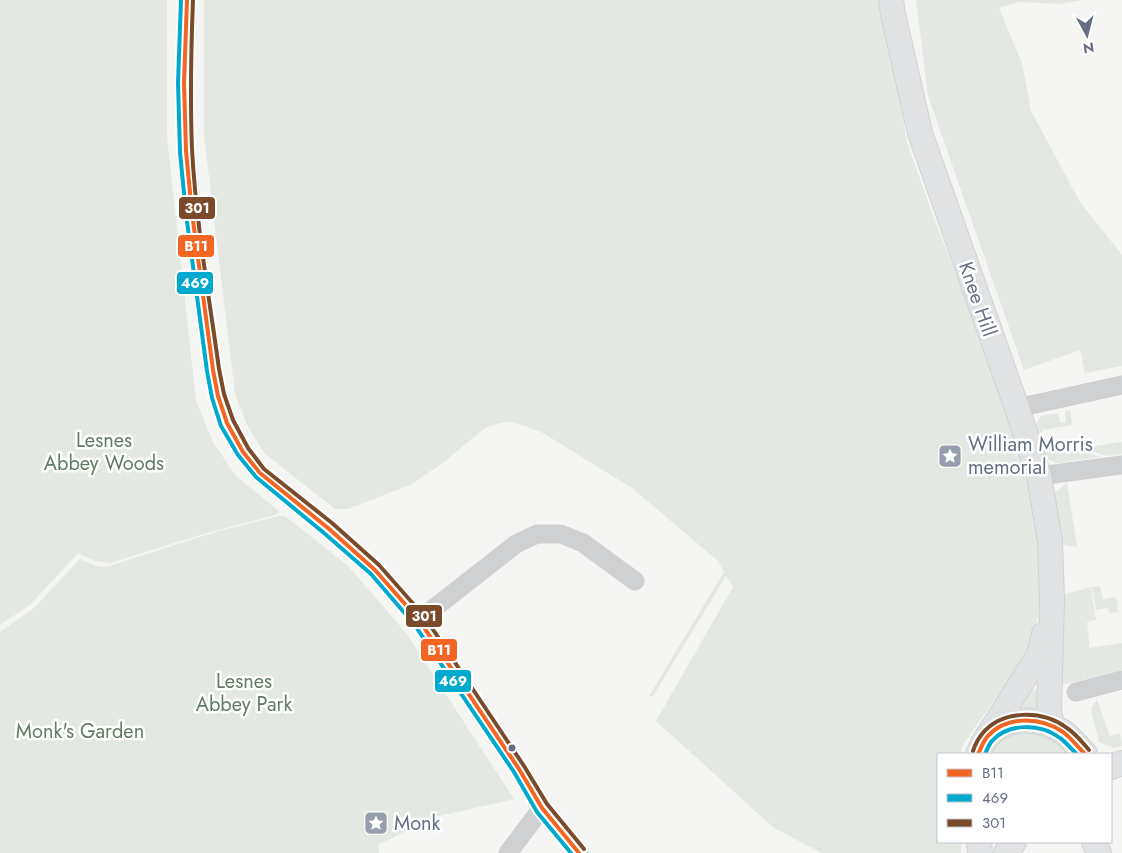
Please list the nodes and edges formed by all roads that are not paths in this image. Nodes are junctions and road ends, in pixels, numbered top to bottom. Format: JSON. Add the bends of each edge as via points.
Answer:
{"nodes":[{"id":1,"x":187,"y":0,"type":"edge"},
{"id":2,"x":891,"y":0,"type":"edge"},
{"id":3,"x":1122,"y":385,"type":"edge"},
{"id":4,"x":1017,"y":408,"type":"junction"},
{"id":5,"x":1122,"y":465,"type":"edge"},
{"id":6,"x":1039,"y":476,"type":"junction"},
{"id":7,"x":635,"y":581,"type":"dead end"},
{"id":8,"x":1052,"y":601,"type":"junction"},
{"id":9,"x":419,"y":620,"type":"junction"},
{"id":10,"x":1122,"y":680,"type":"edge"},
{"id":11,"x":1076,"y":692,"type":"dead end"},
{"id":12,"x":1052,"y":726,"type":"junction"},
{"id":13,"x":982,"y":746,"type":"edge"},
{"id":14,"x":1084,"y":753,"type":"edge"},
{"id":15,"x":542,"y":808,"type":"junction"},
{"id":16,"x":508,"y":853,"type":"edge"},
{"id":17,"x":579,"y":853,"type":"edge"}],
"edges":[{"from":1,"to":9,"type":"street","via":[[186,150],[213,370],[227,423],[243,452],[260,473],[374,570]]},
{"from":2,"to":4,"type":"main road","name":"Knee Hill","via":[[920,133]]},
{"from":3,"to":4,"type":"street"},
{"from":4,"to":6,"type":"main road","name":"Knee Hill"},
{"from":5,"to":6,"type":"street"},
{"from":6,"to":8,"type":"main road","name":"Knee Hill","via":[[1050,542]]},
{"from":7,"to":9,"type":"street","via":[[583,543],[561,534],[537,534],[516,544]]},
{"from":8,"to":12,"type":"main road","name":"Knee Hill","via":[[1049,710]]},
{"from":8,"to":13,"type":"main road","name":"Knee Hill","via":[[1039,655]]},
{"from":9,"to":15,"type":"street"},
{"from":10,"to":11,"type":"street"},
{"from":12,"to":13,"type":"main road","name":"Knee Hill","via":[[1018,721],[1004,726]]},
{"from":12,"to":14,"type":"main road","name":"Knee Hill"},
{"from":15,"to":16,"type":"street"},
{"from":15,"to":17,"type":"street"}]}
